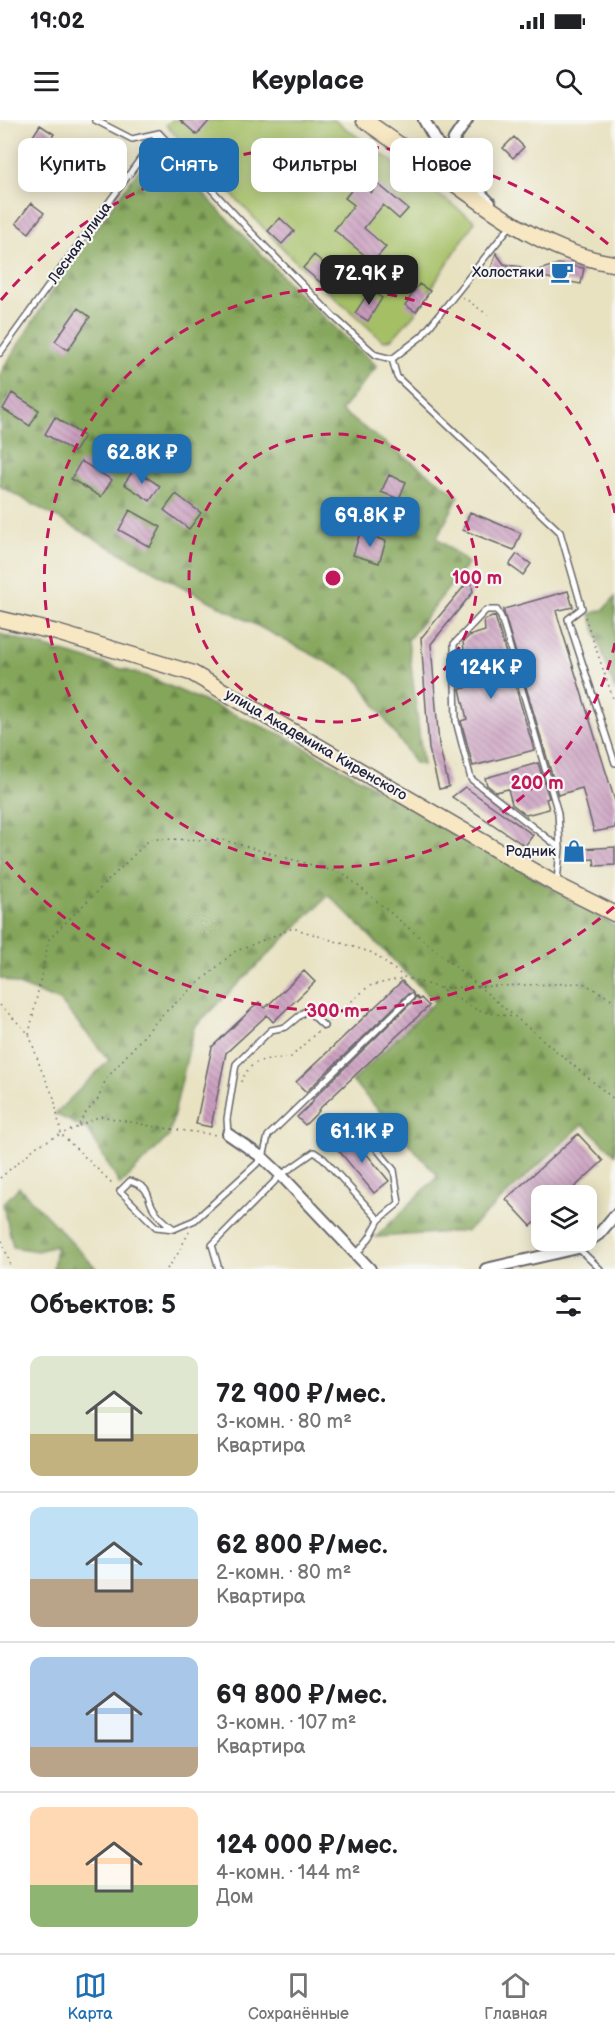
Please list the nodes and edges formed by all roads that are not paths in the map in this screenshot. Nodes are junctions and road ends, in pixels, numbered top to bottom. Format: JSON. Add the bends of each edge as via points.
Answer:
{"nodes":[{"id":1,"x":95,"y":120,"type":"edge"},
{"id":2,"x":364,"y":120,"type":"edge"},
{"id":3,"x":424,"y":120,"type":"edge"},
{"id":4,"x":467,"y":120,"type":"edge"},
{"id":5,"x":159,"y":133,"type":"junction"},
{"id":6,"x":434,"y":138,"type":"edge"},
{"id":7,"x":455,"y":138,"type":"edge"},
{"id":8,"x":479,"y":192,"type":"edge"},
{"id":9,"x":512,"y":225,"type":"junction"},
{"id":10,"x":615,"y":264,"type":"edge"},
{"id":11,"x":0,"y":352,"type":"edge"},
{"id":12,"x":392,"y":359,"type":"junction"},
{"id":13,"x":0,"y":619,"type":"edge"},
{"id":14,"x":615,"y":764,"type":"edge"},
{"id":15,"x":560,"y":848,"type":"junction"},
{"id":16,"x":557,"y":885,"type":"junction"},
{"id":17,"x":615,"y":914,"type":"edge"},
{"id":18,"x":411,"y":997,"type":"dead end"},
{"id":19,"x":324,"y":1026,"type":"road end"},
{"id":20,"x":352,"y":1119,"type":"dead end"},
{"id":21,"x":228,"y":1134,"type":"joint"},
{"id":22,"x":263,"y":1158,"type":"junction"},
{"id":23,"x":281,"y":1175,"type":"junction"},
{"id":24,"x":615,"y":1215,"type":"edge"},
{"id":25,"x":379,"y":1220,"type":"junction"},
{"id":26,"x":174,"y":1229,"type":"junction"},
{"id":27,"x":597,"y":1235,"type":"edge"},
{"id":28,"x":567,"y":1251,"type":"edge"},
{"id":29,"x":581,"y":1251,"type":"edge"},
{"id":30,"x":356,"y":1255,"type":"junction"},
{"id":31,"x":511,"y":1267,"type":"edge"},
{"id":32,"x":219,"y":1269,"type":"edge"},
{"id":33,"x":370,"y":1269,"type":"edge"},
{"id":34,"x":486,"y":1269,"type":"edge"},
{"id":35,"x":600,"y":1269,"type":"edge"}],
"edges":[{"from":1,"to":5,"type":"lane","via":[[132,139]]},
{"from":2,"to":9,"type":"main road"},
{"from":3,"to":6,"type":"street"},
{"from":4,"to":7,"type":"street"},
{"from":5,"to":11,"type":"lane","name":"Лесная улица"},
{"from":5,"to":12,"type":"lane","via":[[334,317],[376,356]]},
{"from":8,"to":9,"type":"street"},
{"from":9,"to":10,"type":"main road","via":[[561,249]]},
{"from":9,"to":12,"type":"lane","via":[[422,336]]},
{"from":12,"to":14,"type":"lane","via":[[397,377],[560,532],[582,608],[568,619]]},
{"from":13,"to":16,"type":"main road","name":"улица Академика Киренского","via":[[192,673]]},
{"from":15,"to":15,"type":"lane","via":[[558,813],[501,617],[497,610],[486,610],[454,644],[456,721],[471,779]]},
{"from":15,"to":16,"type":"lane"},
{"from":16,"to":17,"type":"main road","name":"улица Академика Киренского"},
{"from":18,"to":22,"type":"lane","via":[[268,1136]]},
{"from":19,"to":21,"type":"lane","via":[[308,1011],[304,1012],[286,1027],[271,1030],[236,1064]]},
{"from":20,"to":25,"type":"lane","via":[[394,1170],[399,1203]]},
{"from":21,"to":22,"type":"street"},
{"from":22,"to":23,"type":"street"},
{"from":22,"to":26,"type":"lane","via":[[195,1220]]},
{"from":23,"to":25,"type":"lane","via":[[314,1152]]},
{"from":23,"to":30,"type":"street"},
{"from":23,"to":32,"type":"lane","via":[[212,1245]]},
{"from":24,"to":27,"type":"street"},
{"from":25,"to":30,"type":"lane"},
{"from":26,"to":26,"type":"lane","via":[[156,1227],[120,1191],[130,1181],[140,1184],[149,1193],[154,1211]]},
{"from":28,"to":31,"type":"street"},
{"from":29,"to":35,"type":"lane"},
{"from":30,"to":33,"type":"street"},
{"from":31,"to":34,"type":"street"}]}
